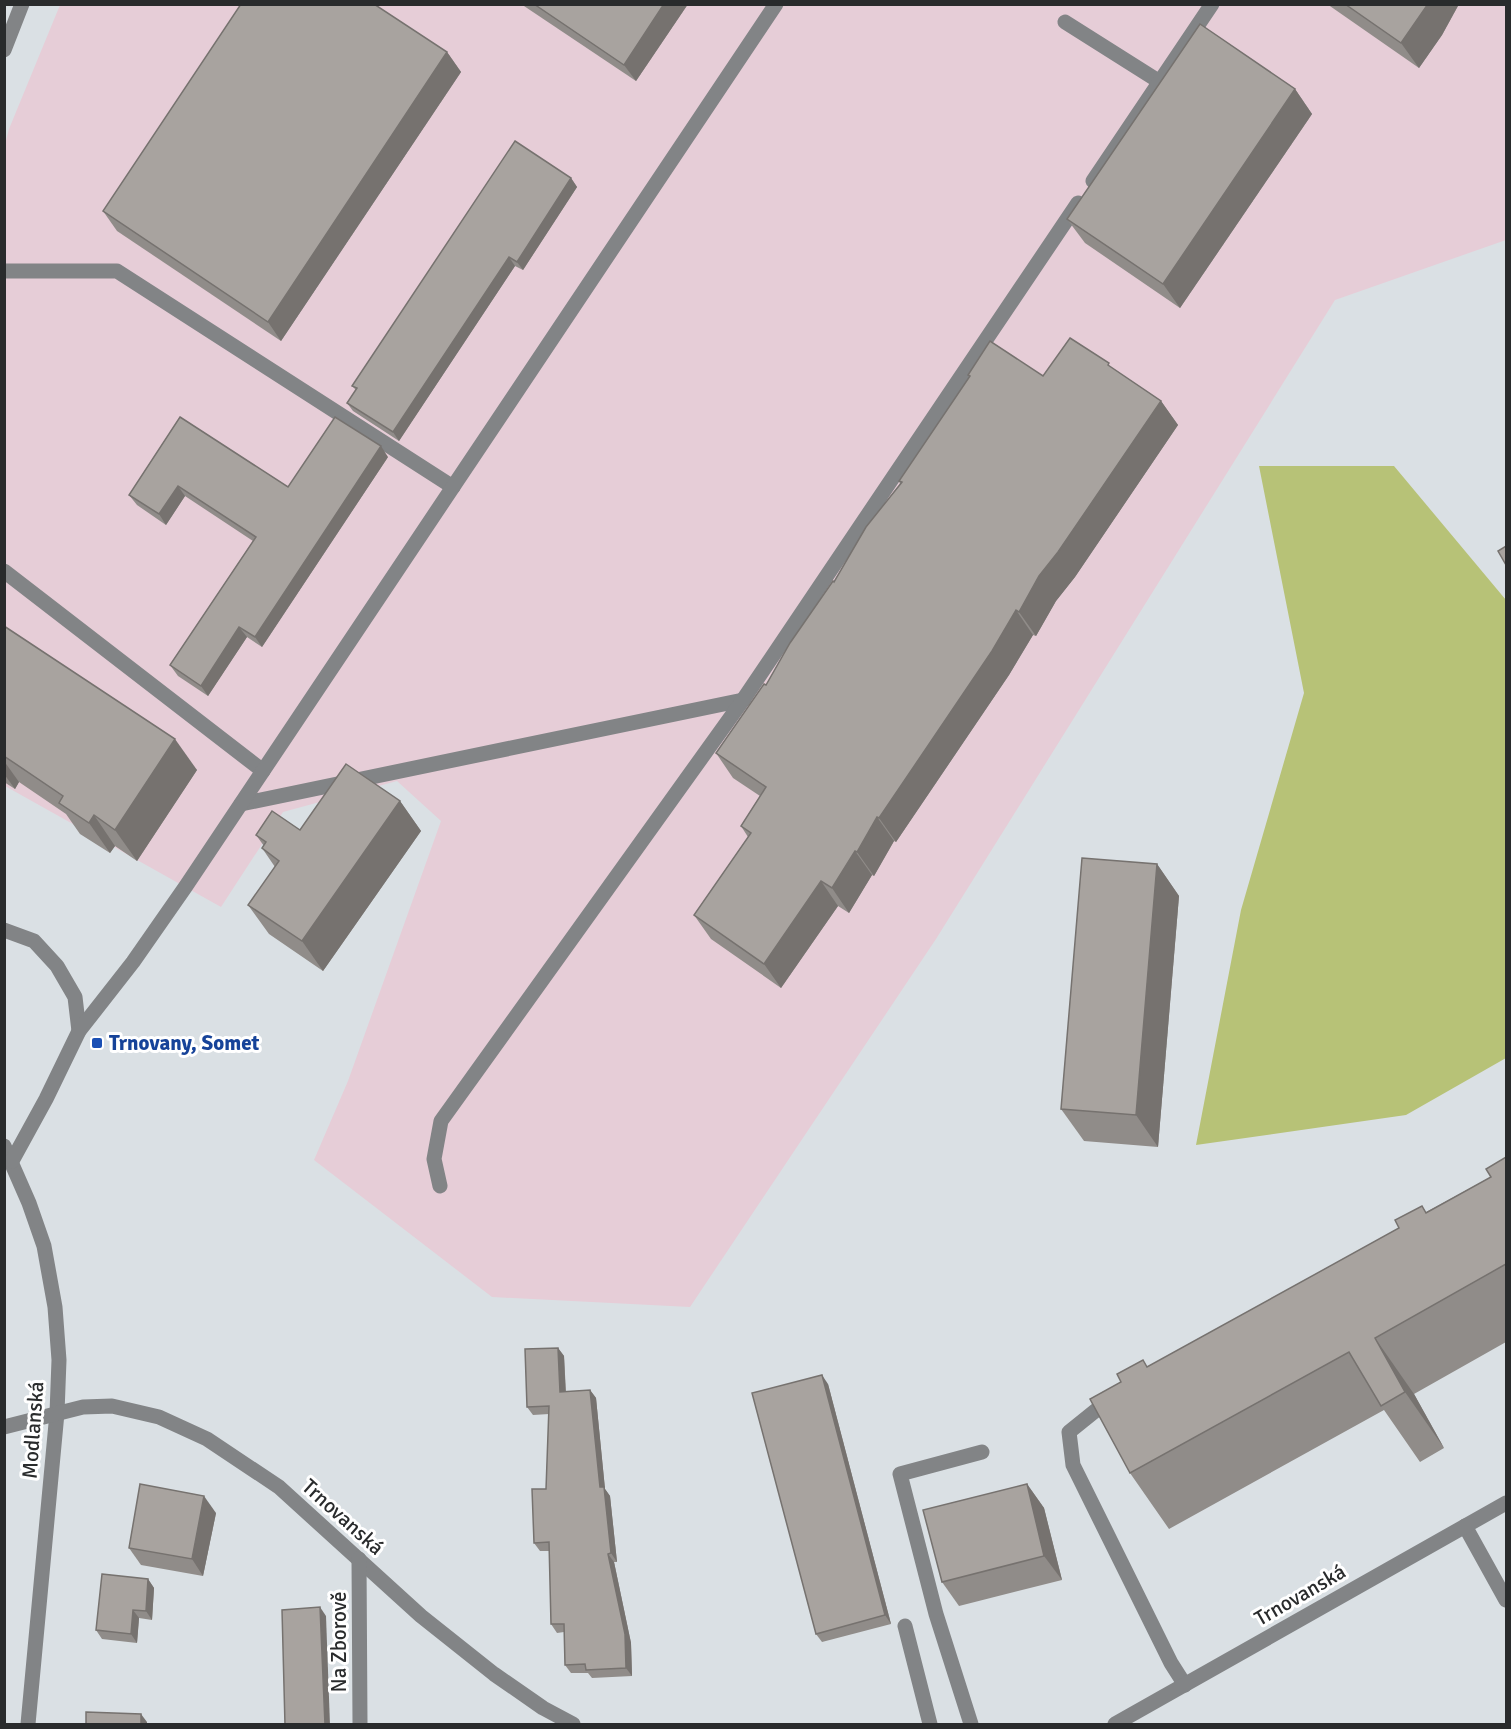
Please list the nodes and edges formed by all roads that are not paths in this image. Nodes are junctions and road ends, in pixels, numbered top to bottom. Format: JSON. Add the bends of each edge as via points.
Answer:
{"nodes":[{"id":1,"x":22,"y":4,"type":"edge"},
{"id":2,"x":776,"y":4,"type":"edge"},
{"id":3,"x":1212,"y":4,"type":"edge"},
{"id":4,"x":1065,"y":22,"type":"dead end"},
{"id":5,"x":4,"y":50,"type":"edge"},
{"id":6,"x":1160,"y":82,"type":"junction"},
{"id":7,"x":4,"y":271,"type":"edge"},
{"id":8,"x":453,"y":488,"type":"junction"},
{"id":9,"x":4,"y":571,"type":"edge"},
{"id":10,"x":743,"y":700,"type":"junction"},
{"id":11,"x":263,"y":771,"type":"junction"},
{"id":12,"x":241,"y":804,"type":"junction"},
{"id":13,"x":4,"y":930,"type":"edge"},
{"id":14,"x":80,"y":1030,"type":"junction"},
{"id":15,"x":4,"y":1146,"type":"edge"},
{"id":16,"x":12,"y":1161,"type":"junction"},
{"id":17,"x":440,"y":1186,"type":"dead end"},
{"id":18,"x":1118,"y":1393,"type":"edge"},
{"id":19,"x":57,"y":1413,"type":"junction"},
{"id":20,"x":4,"y":1427,"type":"edge"},
{"id":21,"x":982,"y":1452,"type":"dead end"},
{"id":22,"x":1506,"y":1503,"type":"edge"},
{"id":23,"x":1465,"y":1526,"type":"junction"},
{"id":24,"x":359,"y":1559,"type":"junction"},
{"id":25,"x":1506,"y":1600,"type":"edge"},
{"id":26,"x":905,"y":1626,"type":"dead end"},
{"id":27,"x":1185,"y":1685,"type":"junction"},
{"id":28,"x":28,"y":1725,"type":"edge"},
{"id":29,"x":360,"y":1725,"type":"edge"},
{"id":30,"x":573,"y":1725,"type":"edge"},
{"id":31,"x":930,"y":1725,"type":"edge"},
{"id":32,"x":971,"y":1725,"type":"edge"},
{"id":33,"x":1115,"y":1725,"type":"edge"}],
"edges":[{"from":1,"to":5,"type":"street"},
{"from":2,"to":8,"type":"street"},
{"from":3,"to":6,"type":"street"},
{"from":4,"to":6,"type":"street"},
{"from":6,"to":10,"type":"street"},
{"from":7,"to":8,"type":"street","via":[[117,271]]},
{"from":8,"to":11,"type":"street"},
{"from":9,"to":11,"type":"street"},
{"from":10,"to":12,"type":"street"},
{"from":10,"to":17,"type":"street","via":[[441,1121],[434,1159]]},
{"from":11,"to":12,"type":"street"},
{"from":12,"to":14,"type":"street","via":[[133,962]]},
{"from":13,"to":14,"type":"street","via":[[34,941],[57,966],[75,997]]},
{"from":14,"to":16,"type":"street"},
{"from":15,"to":16,"type":"street","name":"Modlanská"},
{"from":16,"to":19,"type":"street","name":"Modlanská","via":[[44,1246],[59,1360]]},
{"from":18,"to":27,"type":"street","via":[[1069,1432],[1073,1465]]},
{"from":19,"to":20,"type":"street","name":"Trnovanská"},
{"from":19,"to":24,"type":"street","name":"Trnovanská","via":[[112,1406],[159,1417],[207,1439],[279,1487]]},
{"from":19,"to":28,"type":"street","name":"Modlanská"},
{"from":21,"to":32,"type":"street","via":[[900,1474],[936,1614]]},
{"from":22,"to":23,"type":"street","name":"Trnovanská"},
{"from":23,"to":25,"type":"street"},
{"from":23,"to":27,"type":"street","name":"Trnovanská"},
{"from":24,"to":29,"type":"street","name":"Na Zborově"},
{"from":24,"to":30,"type":"street","name":"Trnovanská","via":[[421,1616],[494,1674]]},
{"from":26,"to":31,"type":"street"},
{"from":27,"to":33,"type":"street","name":"Trnovanská"}]}
